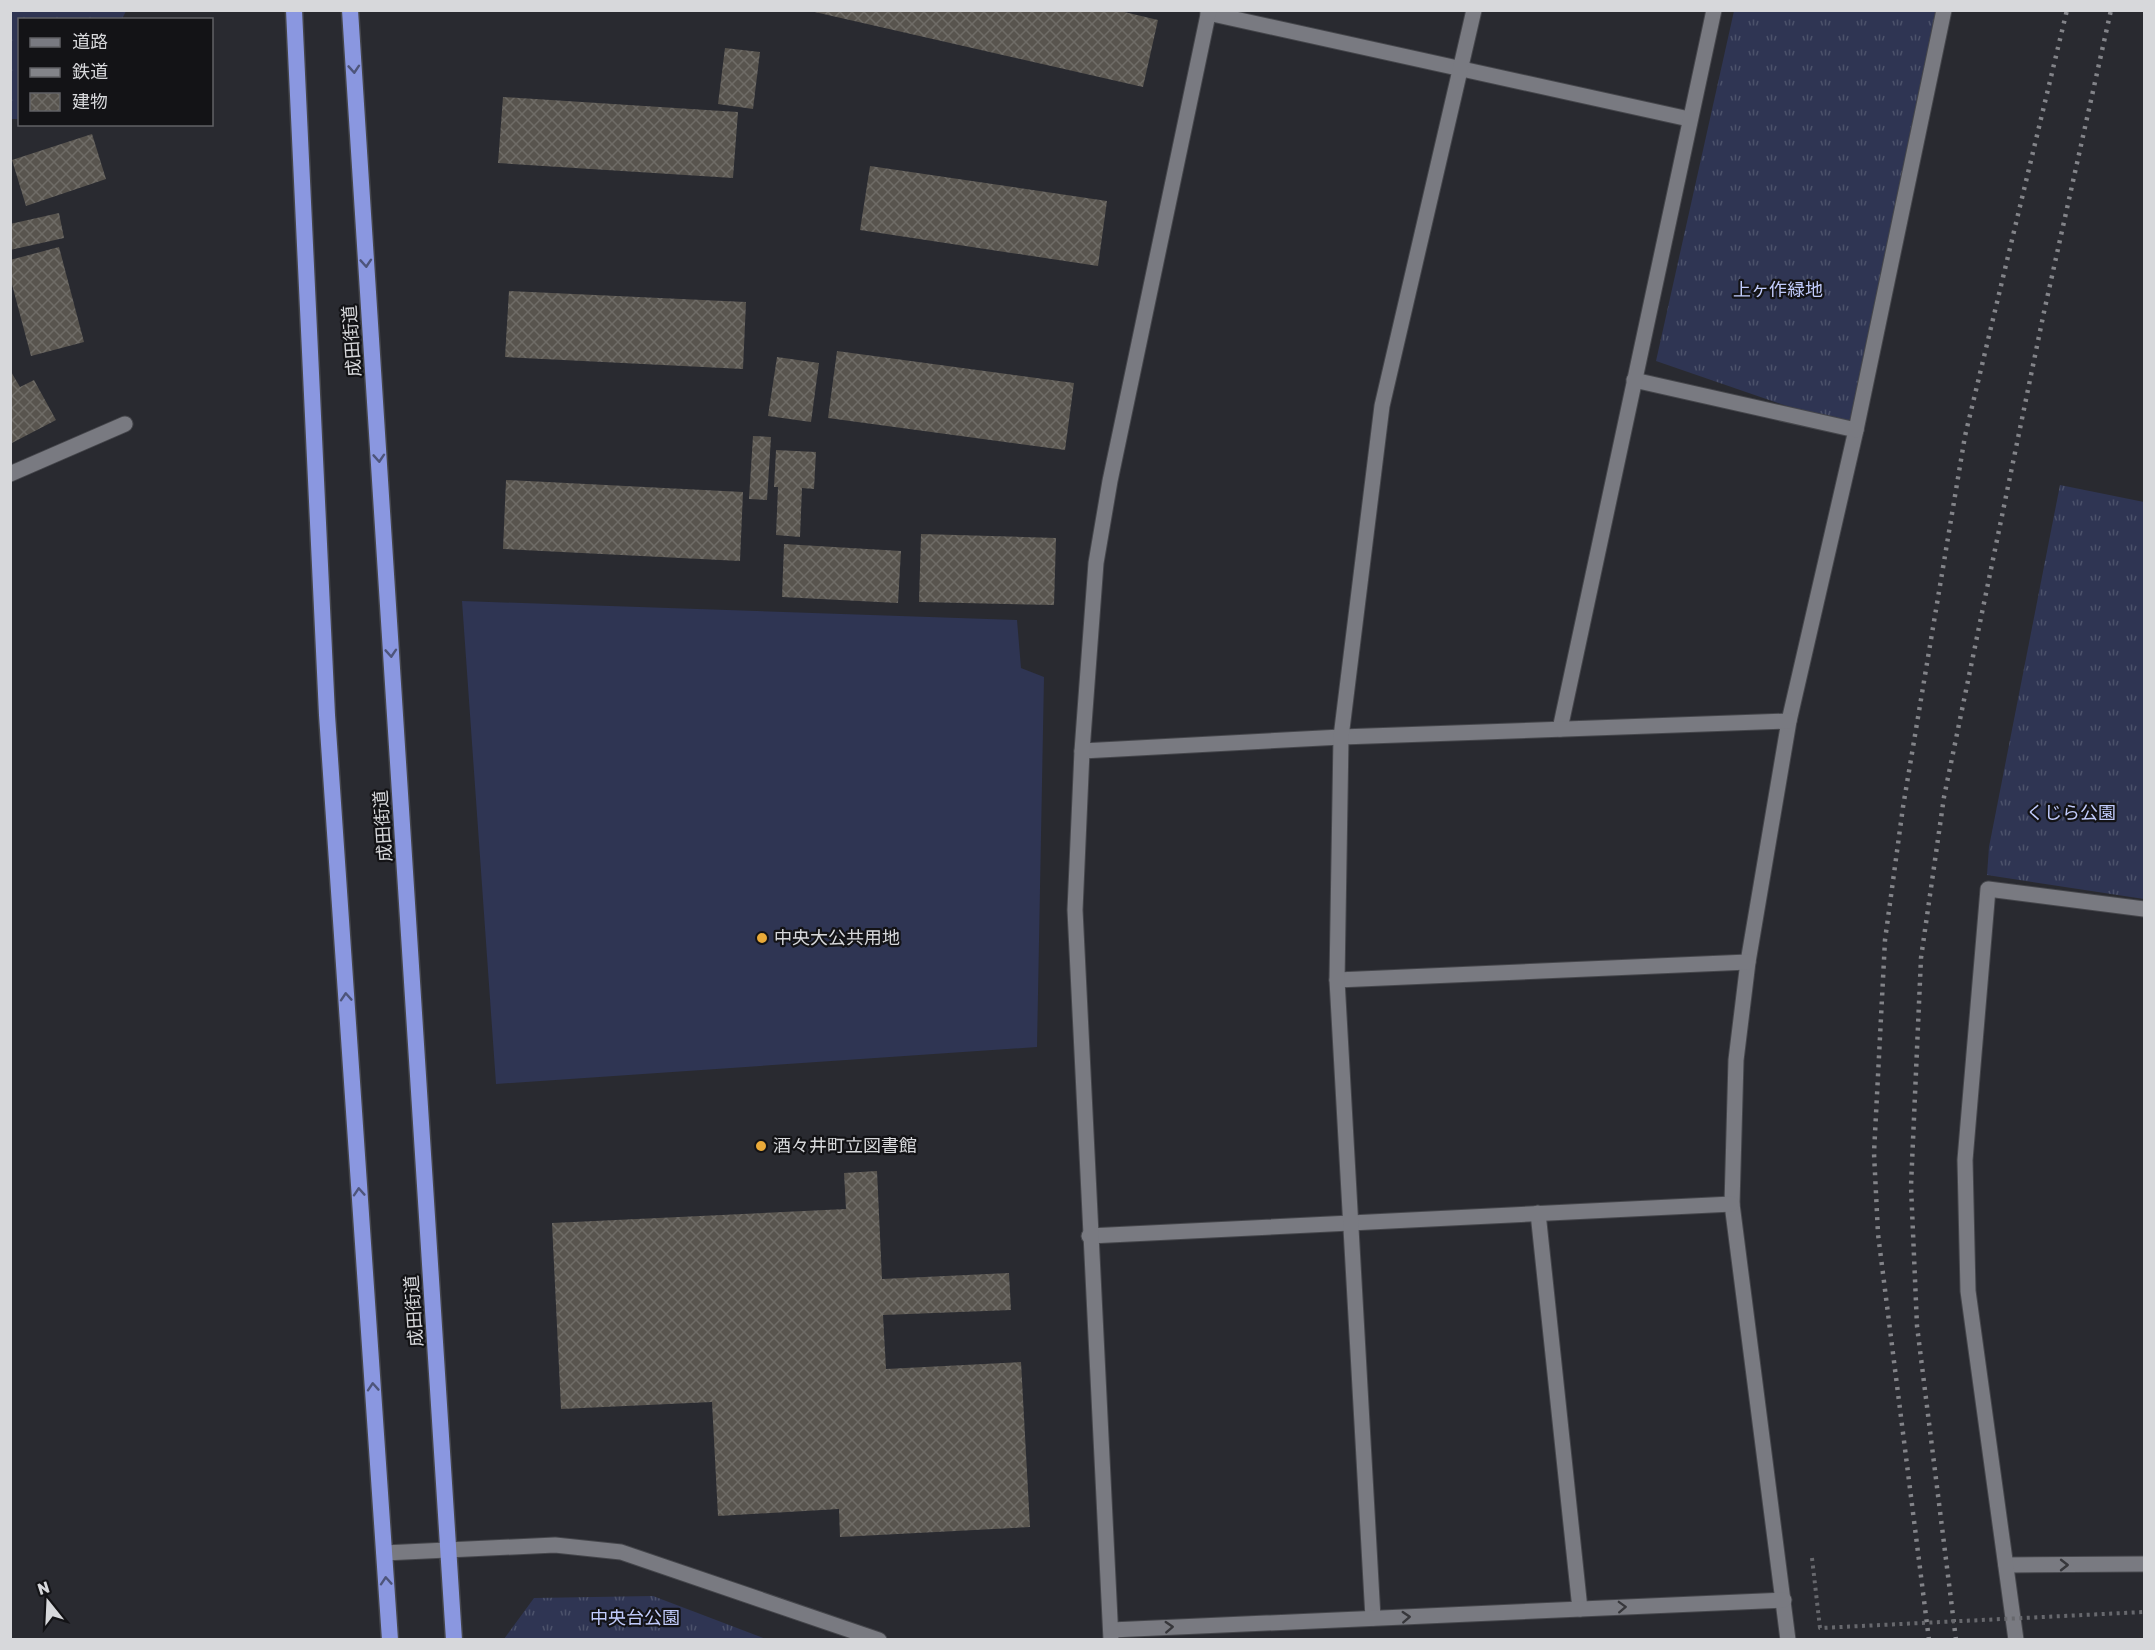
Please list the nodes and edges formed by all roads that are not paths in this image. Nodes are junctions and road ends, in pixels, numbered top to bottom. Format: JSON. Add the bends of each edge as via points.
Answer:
{"nodes":[{"id":1,"x":294,"y":10,"type":"edge"},
{"id":2,"x":350,"y":10,"type":"edge"},
{"id":3,"x":1474,"y":10,"type":"edge"},
{"id":4,"x":1713,"y":10,"type":"edge"},
{"id":5,"x":1944,"y":10,"type":"edge"},
{"id":6,"x":1209,"y":12,"type":"edge"},
{"id":7,"x":1460,"y":70,"type":"junction"},
{"id":8,"x":1689,"y":119,"type":"junction"},
{"id":9,"x":1634,"y":381,"type":"junction"},
{"id":10,"x":125,"y":424,"type":"dead end"},
{"id":11,"x":1856,"y":430,"type":"junction"},
{"id":12,"x":10,"y":474,"type":"edge"},
{"id":13,"x":1789,"y":721,"type":"junction"},
{"id":14,"x":1560,"y":729,"type":"junction"},
{"id":15,"x":1341,"y":737,"type":"junction"},
{"id":16,"x":1082,"y":751,"type":"junction"},
{"id":17,"x":2145,"y":909,"type":"edge"},
{"id":18,"x":1748,"y":962,"type":"junction"},
{"id":19,"x":1337,"y":980,"type":"junction"},
{"id":20,"x":1732,"y":1204,"type":"junction"},
{"id":21,"x":1538,"y":1213,"type":"junction"},
{"id":22,"x":1349,"y":1223,"type":"junction"},
{"id":23,"x":1089,"y":1236,"type":"junction"},
{"id":24,"x":448,"y":1551,"type":"junction"},
{"id":25,"x":384,"y":1553,"type":"junction"},
{"id":26,"x":2145,"y":1564,"type":"edge"},
{"id":27,"x":2006,"y":1565,"type":"junction"},
{"id":28,"x":1784,"y":1600,"type":"junction"},
{"id":29,"x":1580,"y":1609,"type":"junction"},
{"id":30,"x":1373,"y":1618,"type":"junction"},
{"id":31,"x":1111,"y":1635,"type":"edge"},
{"id":32,"x":390,"y":1640,"type":"edge"},
{"id":33,"x":454,"y":1640,"type":"edge"},
{"id":34,"x":879,"y":1640,"type":"edge"},
{"id":35,"x":1788,"y":1640,"type":"edge"},
{"id":36,"x":2016,"y":1640,"type":"edge"}],
"edges":[{"from":25,"to":1,"type":"highway","one_way":true,"via":[[327,715]]},
{"from":2,"to":24,"type":"highway","name":"成田街道","one_way":true},
{"from":3,"to":7,"type":"street"},
{"from":4,"to":8,"type":"street"},
{"from":5,"to":11,"type":"street"},
{"from":6,"to":7,"type":"street"},
{"from":6,"to":16,"type":"street","via":[[1095,563]]},
{"from":7,"to":8,"type":"street"},
{"from":7,"to":15,"type":"street","via":[[1382,406]]},
{"from":8,"to":9,"type":"street"},
{"from":9,"to":11,"type":"street"},
{"from":9,"to":14,"type":"street"},
{"from":10,"to":12,"type":"street"},
{"from":11,"to":13,"type":"street"},
{"from":13,"to":14,"type":"street"},
{"from":13,"to":18,"type":"street"},
{"from":14,"to":15,"type":"street"},
{"from":15,"to":16,"type":"street"},
{"from":15,"to":19,"type":"street"},
{"from":16,"to":23,"type":"street","via":[[1075,910]]},
{"from":17,"to":27,"type":"street","via":[[1988,890],[1965,1160],[1968,1291]]},
{"from":18,"to":19,"type":"street"},
{"from":18,"to":20,"type":"street","via":[[1736,1059]]},
{"from":19,"to":22,"type":"street"},
{"from":20,"to":21,"type":"street"},
{"from":20,"to":28,"type":"street"},
{"from":21,"to":22,"type":"street"},
{"from":21,"to":29,"type":"street"},
{"from":22,"to":23,"type":"street"},
{"from":22,"to":30,"type":"street"},
{"from":23,"to":31,"type":"street"},
{"from":24,"to":25,"type":"street"},
{"from":24,"to":33,"type":"highway","name":"成田街道"},
{"from":24,"to":34,"type":"street","via":[[555,1545],[621,1552]]},
{"from":32,"to":25,"type":"highway","one_way":true},
{"from":27,"to":26,"type":"street","one_way":true},
{"from":27,"to":36,"type":"street"},
{"from":29,"to":28,"type":"street","one_way":true},
{"from":28,"to":35,"type":"street"},
{"from":30,"to":29,"type":"street","one_way":true},
{"from":31,"to":30,"type":"street","one_way":true}]}
